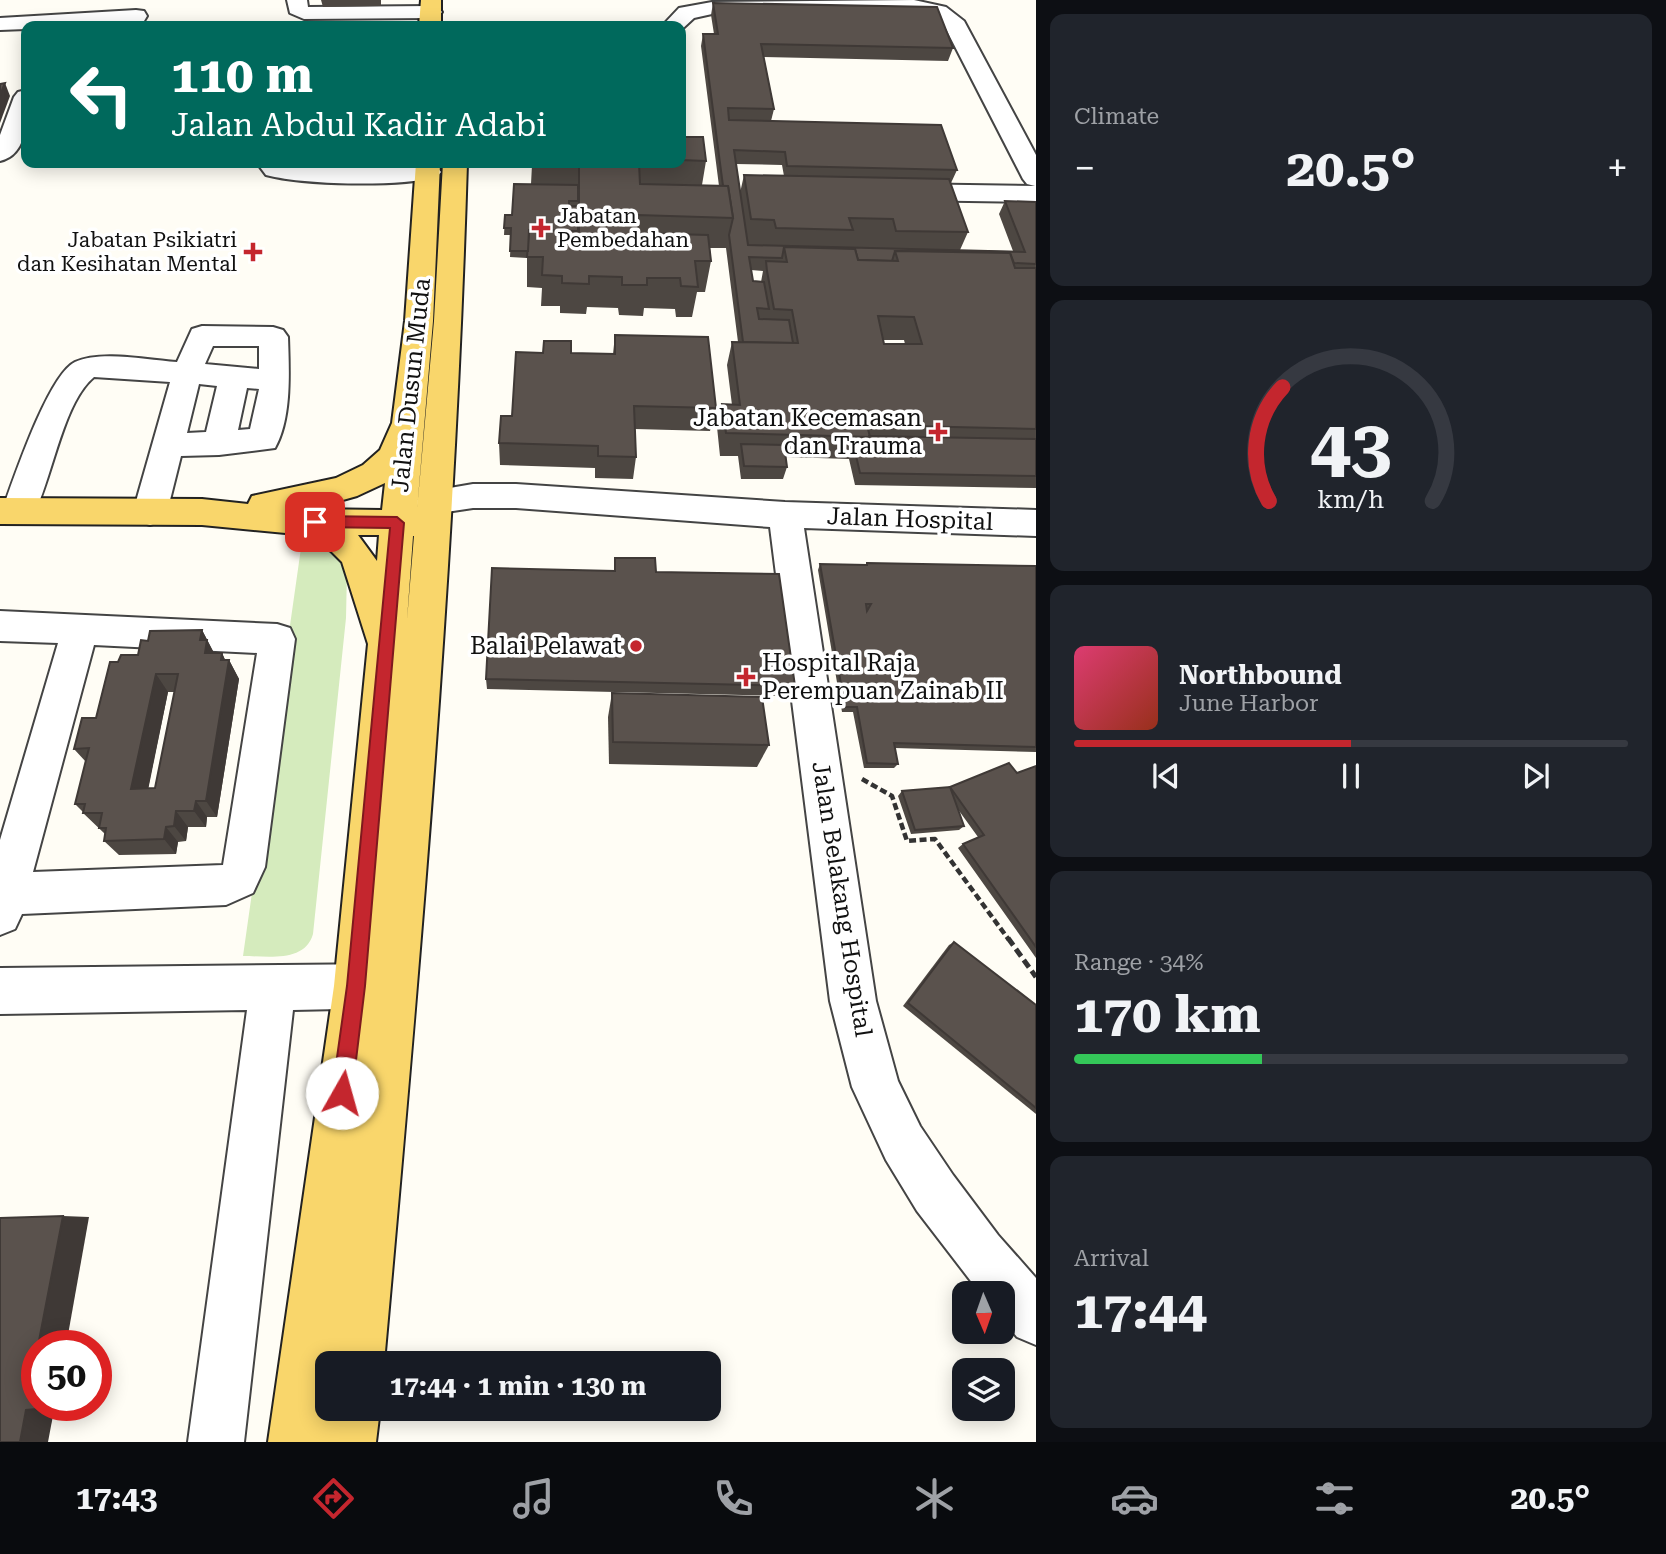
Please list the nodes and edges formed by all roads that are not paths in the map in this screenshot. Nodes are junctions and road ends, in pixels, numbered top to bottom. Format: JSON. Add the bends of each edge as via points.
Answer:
{"nodes":[{"id":1,"x":297,"y":0,"type":"edge"},
{"id":2,"x":431,"y":13,"type":"edge"},
{"id":3,"x":136,"y":16,"type":"dead end"},
{"id":4,"x":51,"y":21,"type":"edge"},
{"id":5,"x":678,"y":21,"type":"edge"},
{"id":6,"x":21,"y":23,"type":"edge"},
{"id":7,"x":0,"y":24,"type":"edge"},
{"id":8,"x":21,"y":93,"type":"edge"},
{"id":9,"x":0,"y":154,"type":"edge"},
{"id":10,"x":273,"y":168,"type":"edge"},
{"id":11,"x":415,"y":168,"type":"edge"},
{"id":12,"x":455,"y":168,"type":"edge"},
{"id":13,"x":1036,"y":179,"type":"edge"},
{"id":14,"x":875,"y":191,"type":"edge"},
{"id":15,"x":1036,"y":194,"type":"edge"},
{"id":16,"x":187,"y":373,"type":"junction"},
{"id":17,"x":234,"y":376,"type":"junction"},
{"id":18,"x":273,"y":380,"type":"junction"},
{"id":19,"x":409,"y":417,"type":"junction"},
{"id":20,"x":219,"y":444,"type":"junction"},
{"id":21,"x":167,"y":445,"type":"junction"},
{"id":22,"x":9,"y":511,"type":"edge"},
{"id":23,"x":150,"y":512,"type":"junction"},
{"id":24,"x":415,"y":512,"type":"junction"},
{"id":25,"x":276,"y":513,"type":"junction"},
{"id":26,"x":785,"y":515,"type":"junction"},
{"id":27,"x":1036,"y":523,"type":"edge"},
{"id":28,"x":0,"y":626,"type":"edge"},
{"id":29,"x":80,"y":630,"type":"junction"},
{"id":30,"x":387,"y":652,"type":"junction"},
{"id":31,"x":3,"y":904,"type":"edge"},
{"id":32,"x":376,"y":986,"type":"junction"},
{"id":33,"x":273,"y":987,"type":"junction"},
{"id":34,"x":0,"y":990,"type":"edge"},
{"id":35,"x":1036,"y":1318,"type":"edge"},
{"id":36,"x":358,"y":1351,"type":"edge"},
{"id":37,"x":351,"y":1421,"type":"edge"},
{"id":38,"x":216,"y":1442,"type":"edge"},
{"id":39,"x":296,"y":1442,"type":"edge"},
{"id":40,"x":348,"y":1442,"type":"edge"}],
"edges":[{"from":1,"to":2,"type":"lane","via":[[297,9],[304,13]]},
{"from":3,"to":4,"type":"lane"},
{"from":5,"to":13,"type":"lane","via":[[687,13],[712,8],[901,4],[939,11],[953,21]]},
{"from":6,"to":7,"type":"lane"},
{"from":8,"to":9,"type":"lane","via":[[8,146]]},
{"from":10,"to":11,"type":"lane","via":[[376,175]]},
{"from":11,"to":19,"type":"main road","name":"Jalan Dusun Muda","via":[[420,308]]},
{"from":12,"to":24,"type":"main road","via":[[448,321]]},
{"from":14,"to":15,"type":"lane"},
{"from":16,"to":17,"type":"lane"},
{"from":16,"to":18,"type":"lane","via":[[202,336],[266,335],[274,341]]},
{"from":16,"to":21,"type":"lane"},
{"from":16,"to":22,"type":"lane","via":[[100,367],[81,371]]},
{"from":17,"to":18,"type":"lane"},
{"from":17,"to":20,"type":"lane"},
{"from":18,"to":20,"type":"lane","via":[[264,440]]},
{"from":19,"to":24,"type":"main road","name":"Jalan Dusun Muda"},
{"from":19,"to":25,"type":"main road","via":[[387,463],[370,476]]},
{"from":20,"to":21,"type":"lane"},
{"from":21,"to":23,"type":"lane"},
{"from":22,"to":23,"type":"main road"},
{"from":23,"to":25,"type":"main road"},
{"from":24,"to":25,"type":"main road"},
{"from":24,"to":26,"type":"lane","name":"Jalan Hospital","via":[[472,496],[516,496]]},
{"from":24,"to":30,"type":"main road","name":"Jalan Dusun Muda"},
{"from":24,"to":32,"type":"main road"},
{"from":25,"to":30,"type":"main road","via":[[328,531],[355,553]]},
{"from":26,"to":27,"type":"lane","name":"Jalan Hospital"},
{"from":26,"to":35,"type":"lane","name":"Jalan Belakang Hospital","via":[[853,1001],[876,1087],[935,1193]]},
{"from":28,"to":29,"type":"lane"},
{"from":29,"to":31,"type":"lane"},
{"from":29,"to":31,"type":"lane","via":[[278,639],[244,867],[238,878],[226,885]]},
{"from":30,"to":32,"type":"main road","name":"Jalan Dusun Muda"},
{"from":32,"to":33,"type":"lane"},
{"from":32,"to":36,"type":"main road"},
{"from":32,"to":39,"type":"main road","name":"Jalan Dusun Muda"},
{"from":33,"to":34,"type":"lane"},
{"from":33,"to":38,"type":"lane"},
{"from":37,"to":40,"type":"main road"}]}
